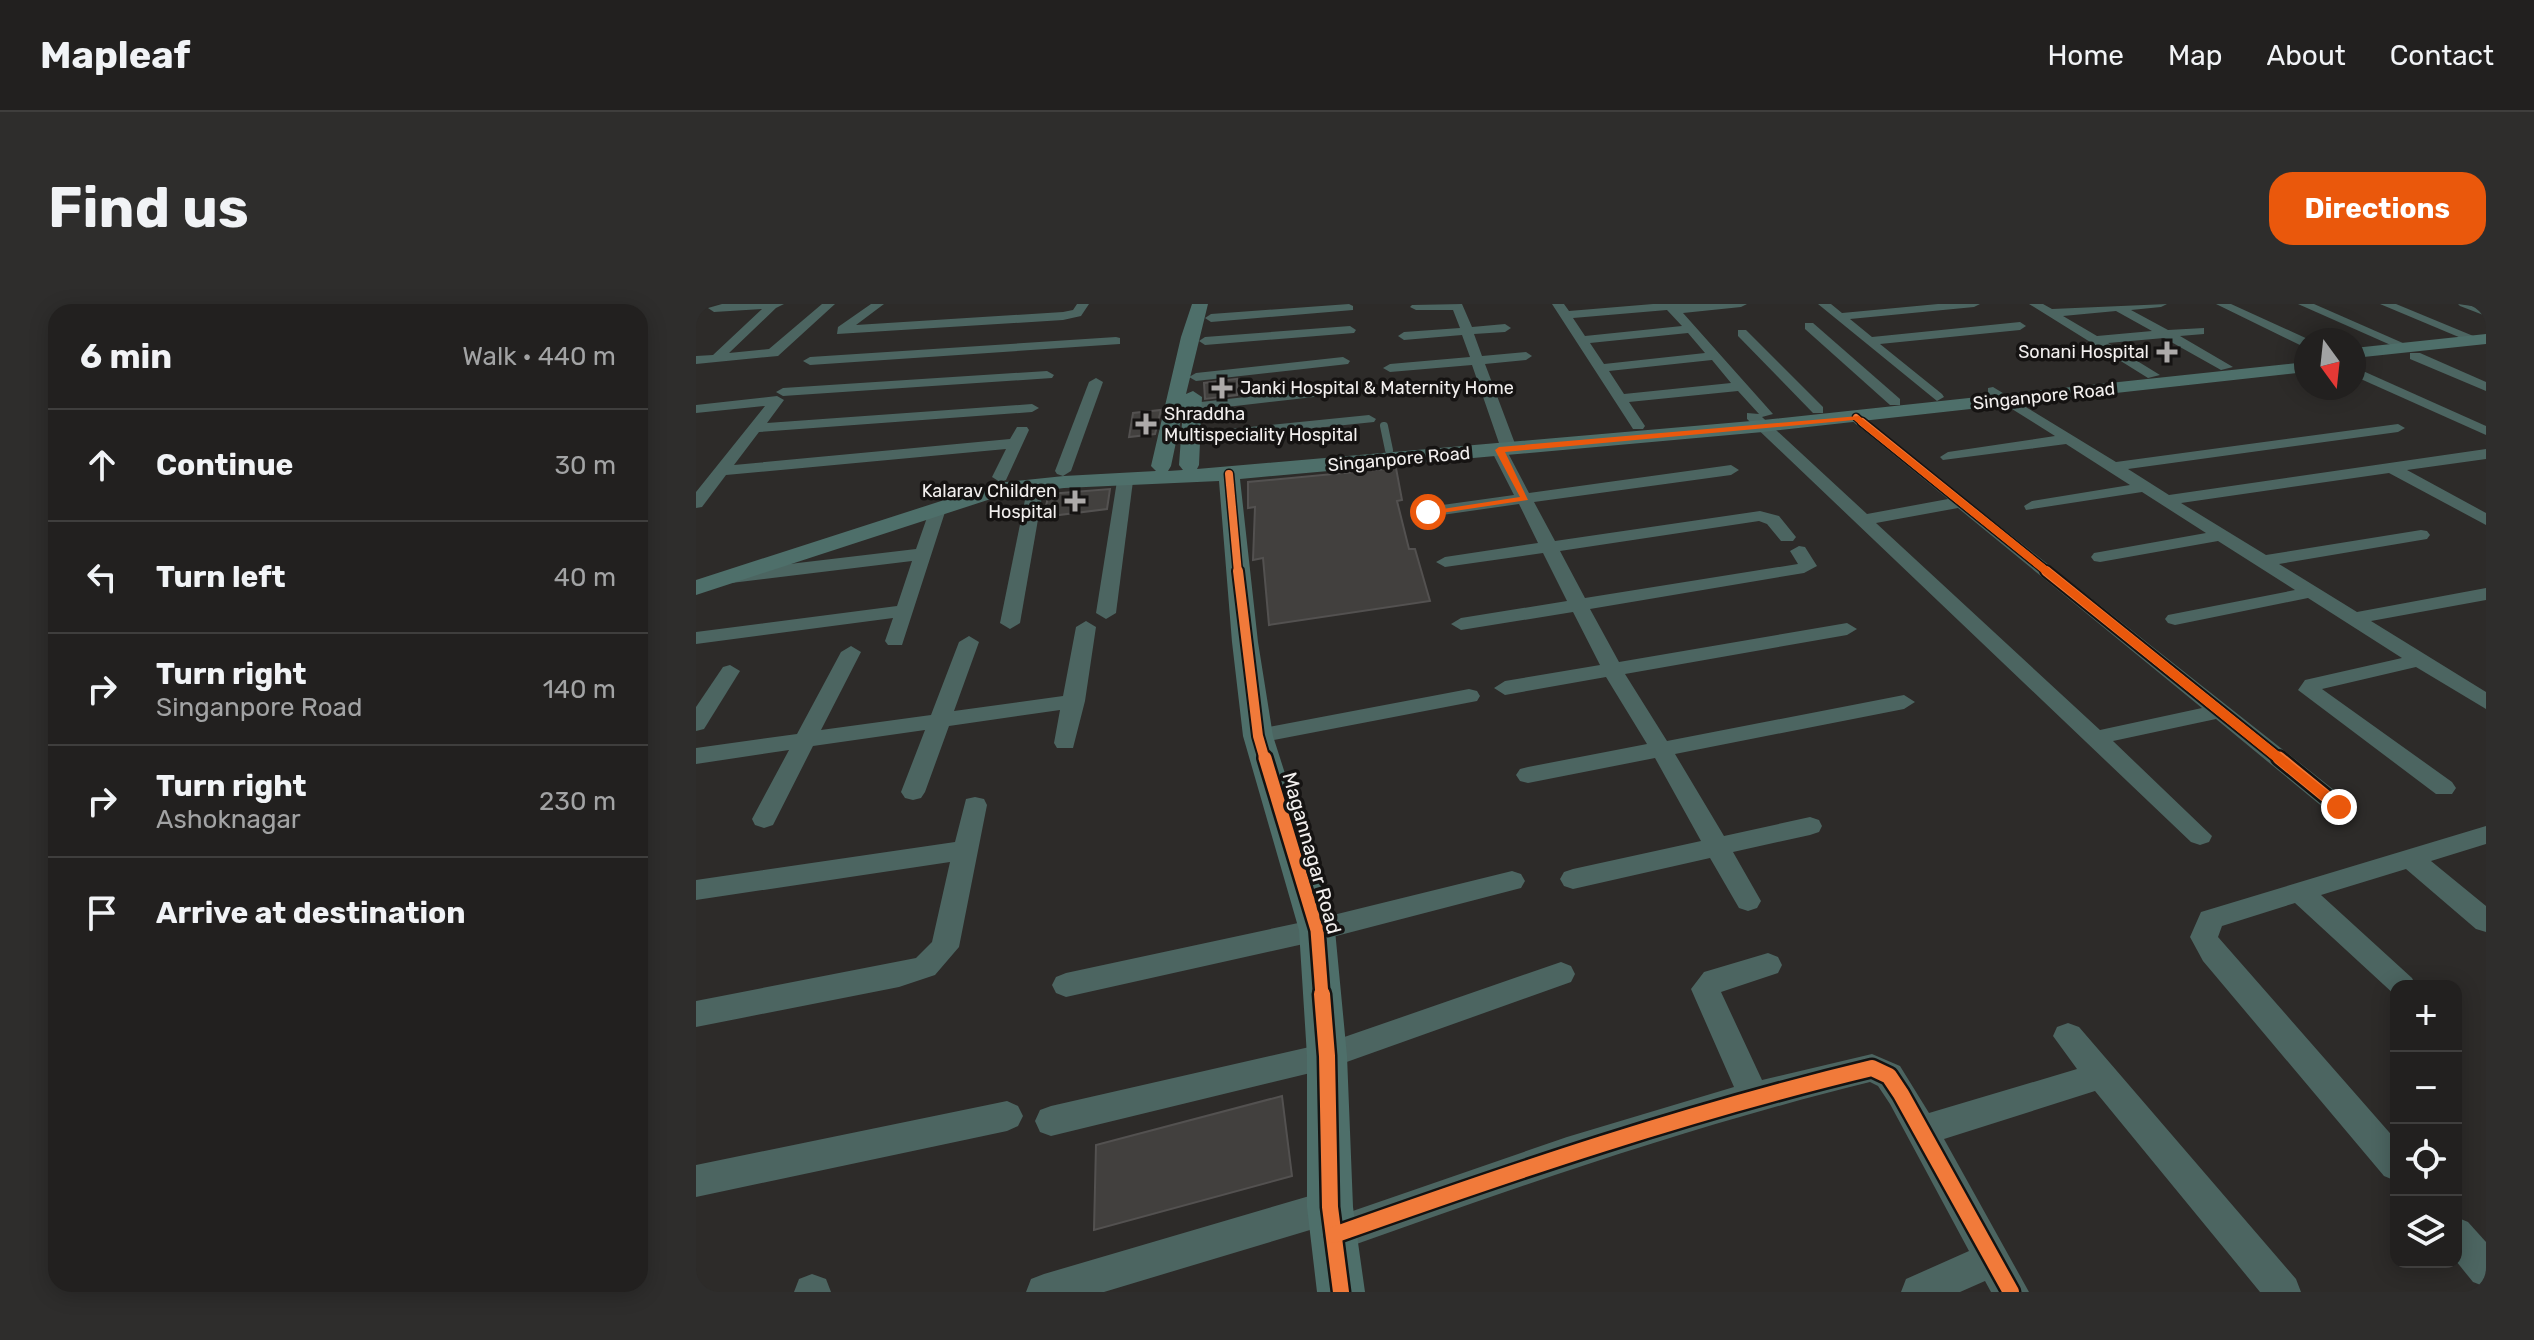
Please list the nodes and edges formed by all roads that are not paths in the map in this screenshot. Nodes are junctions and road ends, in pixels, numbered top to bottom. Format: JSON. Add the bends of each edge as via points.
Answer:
{"nodes":[{"id":1,"x":781,"y":304,"type":"edge"},
{"id":2,"x":829,"y":304,"type":"edge"},
{"id":3,"x":878,"y":304,"type":"edge"},
{"id":4,"x":1014,"y":304,"type":"edge"},
{"id":5,"x":1083,"y":304,"type":"edge"},
{"id":6,"x":1741,"y":304,"type":"edge"},
{"id":7,"x":1824,"y":304,"type":"edge"},
{"id":8,"x":1974,"y":304,"type":"edge"},
{"id":9,"x":2035,"y":304,"type":"edge"},
{"id":10,"x":2161,"y":304,"type":"edge"},
{"id":11,"x":2222,"y":304,"type":"edge"},
{"id":12,"x":2304,"y":304,"type":"edge"},
{"id":13,"x":2386,"y":304,"type":"edge"},
{"id":14,"x":2464,"y":304,"type":"edge"},
{"id":15,"x":772,"y":305,"type":"edge"},
{"id":16,"x":1671,"y":306,"type":"edge"},
{"id":17,"x":1416,"y":307,"type":"dead end"},
{"id":18,"x":1349,"y":308,"type":"dead end"},
{"id":19,"x":2119,"y":308,"type":"junction"},
{"id":20,"x":712,"y":309,"type":"edge"},
{"id":21,"x":1208,"y":309,"type":"edge"},
{"id":22,"x":1561,"y":309,"type":"edge"},
{"id":23,"x":2486,"y":312,"type":"edge"},
{"id":24,"x":2050,"y":313,"type":"junction"},
{"id":25,"x":1839,"y":317,"type":"junction"},
{"id":26,"x":1005,"y":320,"type":"junction"},
{"id":27,"x":1809,"y":326,"type":"dead end"},
{"id":28,"x":2020,"y":326,"type":"dead end"},
{"id":29,"x":1505,"y":328,"type":"dead end"},
{"id":30,"x":1690,"y":329,"type":"junction"},
{"id":31,"x":842,"y":330,"type":"junction"},
{"id":32,"x":1350,"y":330,"type":"dead end"},
{"id":33,"x":1467,"y":331,"type":"junction"},
{"id":34,"x":2200,"y":331,"type":"dead end"},
{"id":35,"x":1742,"y":333,"type":"dead end"},
{"id":36,"x":1299,"y":334,"type":"junction"},
{"id":37,"x":2166,"y":334,"type":"junction"},
{"id":38,"x":1404,"y":336,"type":"dead end"},
{"id":39,"x":2294,"y":337,"type":"edge"},
{"id":40,"x":831,"y":340,"type":"dead end"},
{"id":41,"x":1582,"y":340,"type":"junction"},
{"id":42,"x":2095,"y":340,"type":"junction"},
{"id":43,"x":1116,"y":341,"type":"dead end"},
{"id":44,"x":1205,"y":341,"type":"junction"},
{"id":45,"x":1869,"y":341,"type":"junction"},
{"id":46,"x":1061,"y":345,"type":"junction"},
{"id":47,"x":2483,"y":345,"type":"edge"},
{"id":48,"x":820,"y":350,"type":"dead end"},
{"id":49,"x":2410,"y":352,"type":"junction"},
{"id":50,"x":2366,"y":353,"type":"edge"},
{"id":51,"x":1526,"y":356,"type":"dead end"},
{"id":52,"x":1715,"y":356,"type":"junction"},
{"id":53,"x":716,"y":359,"type":"junction"},
{"id":54,"x":2294,"y":359,"type":"edge"},
{"id":55,"x":696,"y":360,"type":"edge"},
{"id":56,"x":2366,"y":360,"type":"edge"},
{"id":57,"x":1343,"y":361,"type":"dead end"},
{"id":58,"x":1478,"y":361,"type":"junction"},
{"id":59,"x":1303,"y":366,"type":"junction"},
{"id":60,"x":2226,"y":367,"type":"junction"},
{"id":61,"x":1390,"y":368,"type":"dead end"},
{"id":62,"x":1600,"y":368,"type":"junction"},
{"id":63,"x":2294,"y":368,"type":"edge"},
{"id":64,"x":2153,"y":375,"type":"junction"},
{"id":65,"x":2366,"y":376,"type":"edge"},
{"id":66,"x":1196,"y":377,"type":"junction"},
{"id":67,"x":792,"y":381,"type":"junction"},
{"id":68,"x":1096,"y":382,"type":"dead end"},
{"id":69,"x":1742,"y":386,"type":"junction"},
{"id":70,"x":2486,"y":387,"type":"edge"},
{"id":71,"x":1353,"y":389,"type":"dead end"},
{"id":72,"x":1040,"y":392,"type":"junction"},
{"id":73,"x":2000,"y":396,"type":"junction"},
{"id":74,"x":1937,"y":397,"type":"junction"},
{"id":75,"x":1620,"y":399,"type":"junction"},
{"id":76,"x":1895,"y":402,"type":"junction"},
{"id":77,"x":1192,"y":407,"type":"junction"},
{"id":78,"x":696,"y":409,"type":"edge"},
{"id":79,"x":1818,"y":410,"type":"junction"},
{"id":80,"x":1856,"y":417,"type":"junction"},
{"id":81,"x":1760,"y":419,"type":"junction"},
{"id":82,"x":1377,"y":423,"type":"joint"},
{"id":83,"x":1638,"y":426,"type":"junction"},
{"id":84,"x":755,"y":428,"type":"junction"},
{"id":85,"x":2398,"y":428,"type":"dead end"},
{"id":86,"x":2486,"y":431,"type":"edge"},
{"id":87,"x":1191,"y":437,"type":"junction"},
{"id":88,"x":2067,"y":439,"type":"junction"},
{"id":89,"x":1016,"y":443,"type":"junction"},
{"id":90,"x":2285,"y":443,"type":"junction"},
{"id":91,"x":1504,"y":446,"type":"junction"},
{"id":92,"x":1389,"y":450,"type":"junction"},
{"id":93,"x":2486,"y":454,"type":"edge"},
{"id":94,"x":1948,"y":457,"type":"dead end"},
{"id":95,"x":2467,"y":457,"type":"junction"},
{"id":96,"x":1189,"y":465,"type":"junction"},
{"id":97,"x":1161,"y":466,"type":"junction"},
{"id":98,"x":2486,"y":466,"type":"edge"},
{"id":99,"x":2112,"y":467,"type":"junction"},
{"id":100,"x":2390,"y":467,"type":"junction"},
{"id":101,"x":1731,"y":470,"type":"dead end"},
{"id":102,"x":721,"y":471,"type":"junction"},
{"id":103,"x":1063,"y":471,"type":"junction"},
{"id":104,"x":1229,"y":474,"type":"junction"},
{"id":105,"x":2340,"y":474,"type":"junction"},
{"id":106,"x":1000,"y":477,"type":"junction"},
{"id":107,"x":1125,"y":481,"type":"junction"},
{"id":108,"x":1036,"y":485,"type":"junction"},
{"id":109,"x":2145,"y":487,"type":"junction"},
{"id":110,"x":1525,"y":499,"type":"junction"},
{"id":111,"x":2165,"y":500,"type":"junction"},
{"id":112,"x":1961,"y":502,"type":"junction"},
{"id":113,"x":696,"y":503,"type":"edge"},
{"id":114,"x":2032,"y":506,"type":"dead end"},
{"id":115,"x":938,"y":509,"type":"junction"},
{"id":116,"x":1428,"y":512,"type":"dead end"},
{"id":117,"x":1863,"y":520,"type":"junction"},
{"id":118,"x":2486,"y":520,"type":"edge"},
{"id":119,"x":2222,"y":535,"type":"junction"},
{"id":120,"x":2421,"y":535,"type":"dead end"},
{"id":121,"x":1550,"y":547,"type":"junction"},
{"id":122,"x":923,"y":554,"type":"junction"},
{"id":123,"x":2100,"y":557,"type":"dead end"},
{"id":124,"x":2263,"y":561,"type":"junction"},
{"id":125,"x":1445,"y":562,"type":"dead end"},
{"id":126,"x":696,"y":574,"type":"edge"},
{"id":127,"x":729,"y":578,"type":"junction"},
{"id":128,"x":696,"y":588,"type":"edge"},
{"id":129,"x":2312,"y":592,"type":"junction"},
{"id":130,"x":2486,"y":594,"type":"edge"},
{"id":131,"x":1579,"y":605,"type":"junction"},
{"id":132,"x":905,"y":611,"type":"junction"},
{"id":133,"x":1106,"y":613,"type":"dead end"},
{"id":134,"x":2355,"y":618,"type":"junction"},
{"id":135,"x":2175,"y":619,"type":"dead end"},
{"id":136,"x":1010,"y":623,"type":"dead end"},
{"id":137,"x":1461,"y":624,"type":"dead end"},
{"id":138,"x":1086,"y":627,"type":"dead end"},
{"id":139,"x":1847,"y":629,"type":"dead end"},
{"id":140,"x":696,"y":638,"type":"edge"},
{"id":141,"x":895,"y":641,"type":"dead end"},
{"id":142,"x":969,"y":642,"type":"dead end"},
{"id":143,"x":851,"y":652,"type":"dead end"},
{"id":144,"x":2420,"y":660,"type":"junction"},
{"id":145,"x":1612,"y":669,"type":"junction"},
{"id":146,"x":730,"y":671,"type":"dead end"},
{"id":147,"x":2476,"y":686,"type":"edge"},
{"id":148,"x":1505,"y":688,"type":"dead end"},
{"id":149,"x":1469,"y":696,"type":"dead end"},
{"id":150,"x":1074,"y":701,"type":"junction"},
{"id":151,"x":1904,"y":702,"type":"dead end"},
{"id":152,"x":2486,"y":702,"type":"edge"},
{"id":153,"x":2220,"y":711,"type":"junction"},
{"id":154,"x":940,"y":720,"type":"junction"},
{"id":155,"x":696,"y":724,"type":"edge"},
{"id":156,"x":1258,"y":736,"type":"junction"},
{"id":157,"x":2095,"y":738,"type":"junction"},
{"id":158,"x":805,"y":740,"type":"junction"},
{"id":159,"x":1065,"y":743,"type":"dead end"},
{"id":160,"x":1661,"y":749,"type":"junction"},
{"id":161,"x":696,"y":756,"type":"edge"},
{"id":162,"x":1528,"y":775,"type":"dead end"},
{"id":163,"x":2444,"y":788,"type":"dead end"},
{"id":164,"x":913,"y":792,"type":"dead end"},
{"id":165,"x":975,"y":805,"type":"dead end"},
{"id":166,"x":2339,"y":807,"type":"dead end"},
{"id":167,"x":764,"y":819,"type":"dead end"},
{"id":168,"x":1810,"y":826,"type":"dead end"},
{"id":169,"x":2486,"y":835,"type":"edge"},
{"id":170,"x":2200,"y":836,"type":"dead end"},
{"id":171,"x":1717,"y":847,"type":"junction"},
{"id":172,"x":966,"y":850,"type":"junction"},
{"id":173,"x":2410,"y":858,"type":"junction"},
{"id":174,"x":1573,"y":879,"type":"dead end"},
{"id":175,"x":1512,"y":881,"type":"dead end"},
{"id":176,"x":696,"y":890,"type":"edge"},
{"id":177,"x":2300,"y":892,"type":"junction"},
{"id":178,"x":1748,"y":901,"type":"dead end"},
{"id":179,"x":2486,"y":921,"type":"edge"},
{"id":180,"x":1317,"y":930,"type":"junction"},
{"id":181,"x":1768,"y":965,"type":"dead end"},
{"id":182,"x":1561,"y":974,"type":"dead end"},
{"id":183,"x":2395,"y":980,"type":"edge"},
{"id":184,"x":1066,"y":985,"type":"dead end"},
{"id":185,"x":696,"y":1014,"type":"edge"},
{"id":186,"x":2068,"y":1036,"type":"dead end"},
{"id":187,"x":1327,"y":1056,"type":"junction"},
{"id":188,"x":2101,"y":1075,"type":"junction"},
{"id":189,"x":1754,"y":1096,"type":"junction"},
{"id":190,"x":1007,"y":1116,"type":"dead end"},
{"id":191,"x":1051,"y":1121,"type":"dead end"},
{"id":192,"x":1921,"y":1131,"type":"junction"},
{"id":193,"x":2390,"y":1158,"type":"edge"},
{"id":194,"x":696,"y":1181,"type":"edge"},
{"id":195,"x":1332,"y":1221,"type":"junction"},
{"id":196,"x":2462,"y":1241,"type":"edge"},
{"id":197,"x":1991,"y":1260,"type":"junction"},
{"id":198,"x":2486,"y":1269,"type":"edge"},
{"id":199,"x":1044,"y":1292,"type":"edge"},
{"id":200,"x":1341,"y":1292,"type":"edge"},
{"id":201,"x":1919,"y":1292,"type":"edge"},
{"id":202,"x":2011,"y":1292,"type":"edge"},
{"id":203,"x":2283,"y":1292,"type":"edge"}],
"edges":[{"from":1,"to":15,"type":"street"},
{"from":2,"to":53,"type":"street","via":[[773,353]]},
{"from":3,"to":31,"type":"street"},
{"from":4,"to":26,"type":"street"},
{"from":5,"to":26,"type":"street","via":[[1073,314]]},
{"from":6,"to":16,"type":"street"},
{"from":7,"to":25,"type":"street"},
{"from":8,"to":25,"type":"street"},
{"from":9,"to":24,"type":"street"},
{"from":10,"to":19,"type":"street"},
{"from":11,"to":39,"type":"street"},
{"from":12,"to":49,"type":"street"},
{"from":13,"to":47,"type":"street"},
{"from":14,"to":23,"type":"street"},
{"from":15,"to":20,"type":"street"},
{"from":15,"to":53,"type":"street"},
{"from":16,"to":22,"type":"street"},
{"from":16,"to":30,"type":"street"},
{"from":17,"to":33,"type":"street","via":[[1456,305]]},
{"from":18,"to":21,"type":"street"},
{"from":19,"to":24,"type":"street"},
{"from":19,"to":37,"type":"street"},
{"from":21,"to":44,"type":"main road"},
{"from":21,"to":97,"type":"main road","via":[[1189,337]]},
{"from":22,"to":41,"type":"street"},
{"from":24,"to":42,"type":"street"},
{"from":25,"to":45,"type":"street"},
{"from":26,"to":31,"type":"street"},
{"from":27,"to":76,"type":"street"},
{"from":28,"to":45,"type":"street"},
{"from":29,"to":33,"type":"street"},
{"from":30,"to":41,"type":"street"},
{"from":30,"to":52,"type":"street"},
{"from":31,"to":40,"type":"street"},
{"from":32,"to":36,"type":"street"},
{"from":33,"to":38,"type":"street"},
{"from":33,"to":58,"type":"street"},
{"from":34,"to":37,"type":"street"},
{"from":35,"to":79,"type":"street"},
{"from":36,"to":44,"type":"street"},
{"from":36,"to":59,"type":"street"},
{"from":37,"to":42,"type":"street"},
{"from":37,"to":60,"type":"street"},
{"from":41,"to":62,"type":"street"},
{"from":42,"to":64,"type":"street"},
{"from":43,"to":46,"type":"street"},
{"from":44,"to":66,"type":"main road"},
{"from":45,"to":74,"type":"street"},
{"from":46,"to":67,"type":"street"},
{"from":46,"to":72,"type":"street"},
{"from":47,"to":49,"type":"main road"},
{"from":48,"to":67,"type":"street"},
{"from":49,"to":50,"type":"main road"},
{"from":49,"to":56,"type":"main road"},
{"from":49,"to":70,"type":"street"},
{"from":51,"to":58,"type":"street"},
{"from":52,"to":62,"type":"street"},
{"from":52,"to":69,"type":"street"},
{"from":53,"to":55,"type":"street"},
{"from":54,"to":60,"type":"main road","name":"Singanpore Road"},
{"from":57,"to":59,"type":"street"},
{"from":58,"to":61,"type":"street"},
{"from":58,"to":91,"type":"street"},
{"from":59,"to":66,"type":"street"},
{"from":60,"to":64,"type":"main road","name":"Singanpore Road"},
{"from":62,"to":75,"type":"street"},
{"from":63,"to":73,"type":"main road","name":"Singanpore Road"},
{"from":64,"to":73,"type":"main road","name":"Singanpore Road"},
{"from":65,"to":86,"type":"street"},
{"from":66,"to":77,"type":"main road"},
{"from":67,"to":72,"type":"street"},
{"from":67,"to":78,"type":"street"},
{"from":67,"to":84,"type":"street"},
{"from":68,"to":103,"type":"street"},
{"from":69,"to":75,"type":"street"},
{"from":69,"to":81,"type":"street"},
{"from":71,"to":77,"type":"street"},
{"from":72,"to":84,"type":"street"},
{"from":72,"to":89,"type":"street"},
{"from":73,"to":74,"type":"main road","name":"Singanpore Road"},
{"from":73,"to":80,"type":"main road","name":"Singanpore Road"},
{"from":73,"to":88,"type":"street"},
{"from":74,"to":76,"type":"main road","name":"Singanpore Road"},
{"from":75,"to":83,"type":"street"},
{"from":76,"to":79,"type":"main road","name":"Singanpore Road"},
{"from":77,"to":87,"type":"main road"},
{"from":79,"to":81,"type":"main road","name":"Singanpore Road"},
{"from":80,"to":81,"type":"main road","name":"Singanpore Road"},
{"from":80,"to":112,"type":"street"},
{"from":81,"to":83,"type":"main road","name":"Singanpore Road"},
{"from":81,"to":91,"type":"main road","name":"Singanpore Road"},
{"from":81,"to":117,"type":"street"},
{"from":82,"to":87,"type":"street"},
{"from":82,"to":92,"type":"lane"},
{"from":83,"to":91,"type":"main road","name":"Singanpore Road"},
{"from":84,"to":102,"type":"street"},
{"from":85,"to":90,"type":"street"},
{"from":87,"to":96,"type":"main road"},
{"from":88,"to":94,"type":"street"},
{"from":88,"to":99,"type":"street"},
{"from":89,"to":102,"type":"street"},
{"from":89,"to":106,"type":"street"},
{"from":90,"to":99,"type":"street"},
{"from":90,"to":105,"type":"street"},
{"from":91,"to":92,"type":"main road","name":"Singanpore Road"},
{"from":91,"to":104,"type":"main road","name":"Singanpore Road"},
{"from":91,"to":110,"type":"street"},
{"from":92,"to":96,"type":"main road","name":"Singanpore Road"},
{"from":93,"to":95,"type":"street"},
{"from":95,"to":98,"type":"street"},
{"from":95,"to":100,"type":"street"},
{"from":96,"to":97,"type":"main road","name":"Singanpore Road"},
{"from":97,"to":103,"type":"main road","name":"Singanpore Road"},
{"from":99,"to":109,"type":"street"},
{"from":100,"to":105,"type":"street"},
{"from":100,"to":118,"type":"street"},
{"from":101,"to":110,"type":"street"},
{"from":102,"to":113,"type":"street"},
{"from":103,"to":106,"type":"main road","name":"Singanpore Road"},
{"from":104,"to":107,"type":"main road","name":"Singanpore Road"},
{"from":104,"to":156,"type":"main road","name":"Magannagar Road"},
{"from":105,"to":111,"type":"street"},
{"from":106,"to":126,"type":"main road","name":"Singanpore Road","via":[[934,493]]},
{"from":107,"to":108,"type":"main road","name":"Singanpore Road"},
{"from":107,"to":133,"type":"street"},
{"from":108,"to":115,"type":"main road","name":"Singanpore Road","via":[[997,490]]},
{"from":108,"to":136,"type":"street"},
{"from":109,"to":111,"type":"street"},
{"from":109,"to":114,"type":"street"},
{"from":110,"to":116,"type":"street"},
{"from":110,"to":121,"type":"street"},
{"from":111,"to":119,"type":"street"},
{"from":112,"to":117,"type":"street"},
{"from":112,"to":153,"type":"street"},
{"from":115,"to":122,"type":"street"},
{"from":115,"to":127,"type":"main road","name":"Singanpore Road"},
{"from":117,"to":157,"type":"street"},
{"from":119,"to":123,"type":"street"},
{"from":119,"to":124,"type":"street"},
{"from":120,"to":124,"type":"street"},
{"from":121,"to":125,"type":"street"},
{"from":121,"to":131,"type":"street"},
{"from":121,"to":131,"type":"street","via":[[1760,516],[1773,520],[1808,566]]},
{"from":122,"to":127,"type":"street"},
{"from":122,"to":132,"type":"street"},
{"from":124,"to":129,"type":"street"},
{"from":127,"to":128,"type":"main road","name":"Singanpore Road"},
{"from":129,"to":134,"type":"street"},
{"from":129,"to":135,"type":"street"},
{"from":130,"to":134,"type":"street"},
{"from":131,"to":137,"type":"street"},
{"from":131,"to":145,"type":"street"},
{"from":132,"to":140,"type":"street"},
{"from":132,"to":141,"type":"street"},
{"from":134,"to":144,"type":"street"},
{"from":138,"to":150,"type":"street"},
{"from":139,"to":145,"type":"street"},
{"from":142,"to":154,"type":"street"},
{"from":143,"to":158,"type":"street"},
{"from":144,"to":147,"type":"street"},
{"from":144,"to":163,"type":"street","via":[[2312,685],[2309,690]]},
{"from":145,"to":148,"type":"street"},
{"from":145,"to":160,"type":"street"},
{"from":146,"to":155,"type":"street"},
{"from":147,"to":152,"type":"street"},
{"from":149,"to":156,"type":"street"},
{"from":150,"to":154,"type":"street"},
{"from":150,"to":159,"type":"street"},
{"from":151,"to":160,"type":"street"},
{"from":153,"to":157,"type":"street"},
{"from":153,"to":166,"type":"street"},
{"from":154,"to":158,"type":"street"},
{"from":154,"to":164,"type":"street"},
{"from":156,"to":180,"type":"main road","name":"Magannagar Road"},
{"from":157,"to":170,"type":"street"},
{"from":158,"to":161,"type":"street"},
{"from":158,"to":167,"type":"street"},
{"from":160,"to":162,"type":"street"},
{"from":160,"to":171,"type":"street"},
{"from":165,"to":172,"type":"street"},
{"from":168,"to":171,"type":"street"},
{"from":169,"to":173,"type":"street"},
{"from":171,"to":174,"type":"street"},
{"from":171,"to":178,"type":"street"},
{"from":172,"to":176,"type":"street"},
{"from":172,"to":185,"type":"street","via":[[945,947],[925,967]]},
{"from":173,"to":177,"type":"street"},
{"from":173,"to":179,"type":"street"},
{"from":175,"to":180,"type":"street"},
{"from":177,"to":183,"type":"street"},
{"from":177,"to":193,"type":"street","via":[[2211,919],[2204,937]]},
{"from":180,"to":184,"type":"street"},
{"from":180,"to":187,"type":"main road","name":"Magannagar Road"},
{"from":181,"to":189,"type":"street","via":[[1714,980],[1705,989]]},
{"from":182,"to":187,"type":"street"},
{"from":186,"to":188,"type":"street"},
{"from":187,"to":191,"type":"street"},
{"from":187,"to":195,"type":"main road","name":"Magannagar Road"},
{"from":188,"to":192,"type":"street"},
{"from":188,"to":203,"type":"street"},
{"from":189,"to":192,"type":"street","via":[[1872,1068],[1889,1076]]},
{"from":189,"to":195,"type":"street"},
{"from":190,"to":194,"type":"street"},
{"from":192,"to":197,"type":"street"},
{"from":195,"to":199,"type":"street"},
{"from":195,"to":200,"type":"main road","name":"Magannagar Road"},
{"from":196,"to":198,"type":"street"},
{"from":197,"to":201,"type":"street"},
{"from":197,"to":202,"type":"street"}]}
